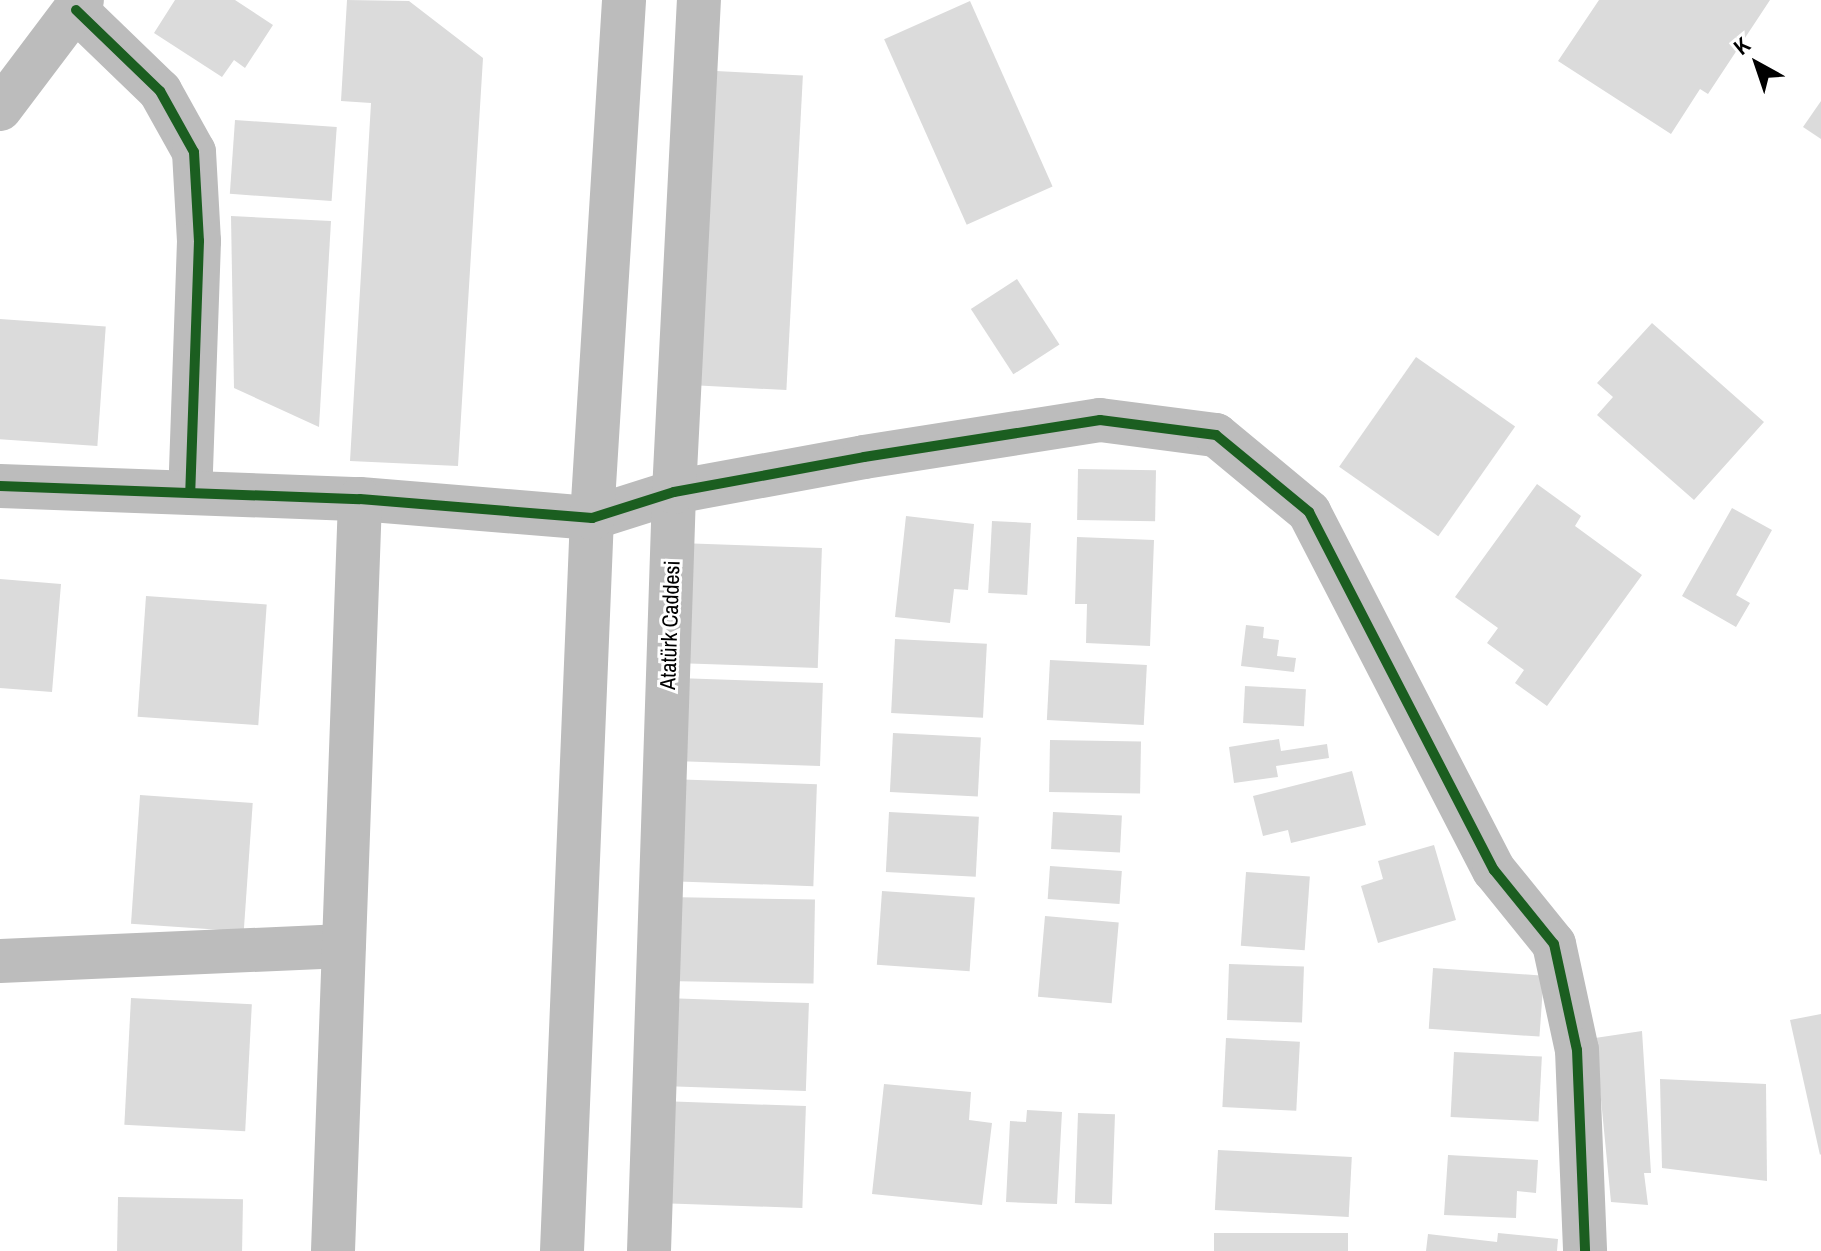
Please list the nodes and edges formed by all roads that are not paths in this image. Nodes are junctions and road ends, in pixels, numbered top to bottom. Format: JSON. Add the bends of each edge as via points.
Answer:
{"nodes":[{"id":1,"x":624,"y":0,"type":"edge"},
{"id":2,"x":699,"y":0,"type":"edge"},
{"id":3,"x":79,"y":5,"type":"edge"},
{"id":4,"x":0,"y":109,"type":"edge"},
{"id":5,"x":0,"y":486,"type":"edge"},
{"id":6,"x":674,"y":492,"type":"junction"},
{"id":7,"x":190,"y":493,"type":"junction"},
{"id":8,"x":360,"y":499,"type":"junction"},
{"id":9,"x":592,"y":518,"type":"junction"},
{"id":10,"x":344,"y":946,"type":"junction"},
{"id":11,"x":0,"y":961,"type":"edge"},
{"id":12,"x":333,"y":1251,"type":"edge"},
{"id":13,"x":562,"y":1251,"type":"edge"},
{"id":14,"x":649,"y":1251,"type":"edge"},
{"id":15,"x":1585,"y":1251,"type":"edge"}],
"edges":[{"from":1,"to":9,"type":"street"},
{"from":2,"to":6,"type":"street","name":"Atatürk Caddesi"},
{"from":3,"to":4,"type":"street"},
{"from":3,"to":7,"type":"street","via":[[160,91],[194,152],[199,241]]},
{"from":5,"to":7,"type":"street"},
{"from":6,"to":9,"type":"street"},
{"from":6,"to":14,"type":"street","name":"Atatürk Caddesi"},
{"from":6,"to":15,"type":"street","via":[[1100,420],[1216,435],[1228,444],[1309,512],[1494,870],[1554,944],[1577,1050]]},
{"from":7,"to":8,"type":"street"},
{"from":8,"to":9,"type":"street"},
{"from":8,"to":10,"type":"street"},
{"from":9,"to":13,"type":"street"},
{"from":10,"to":11,"type":"street"},
{"from":10,"to":12,"type":"street"}]}
